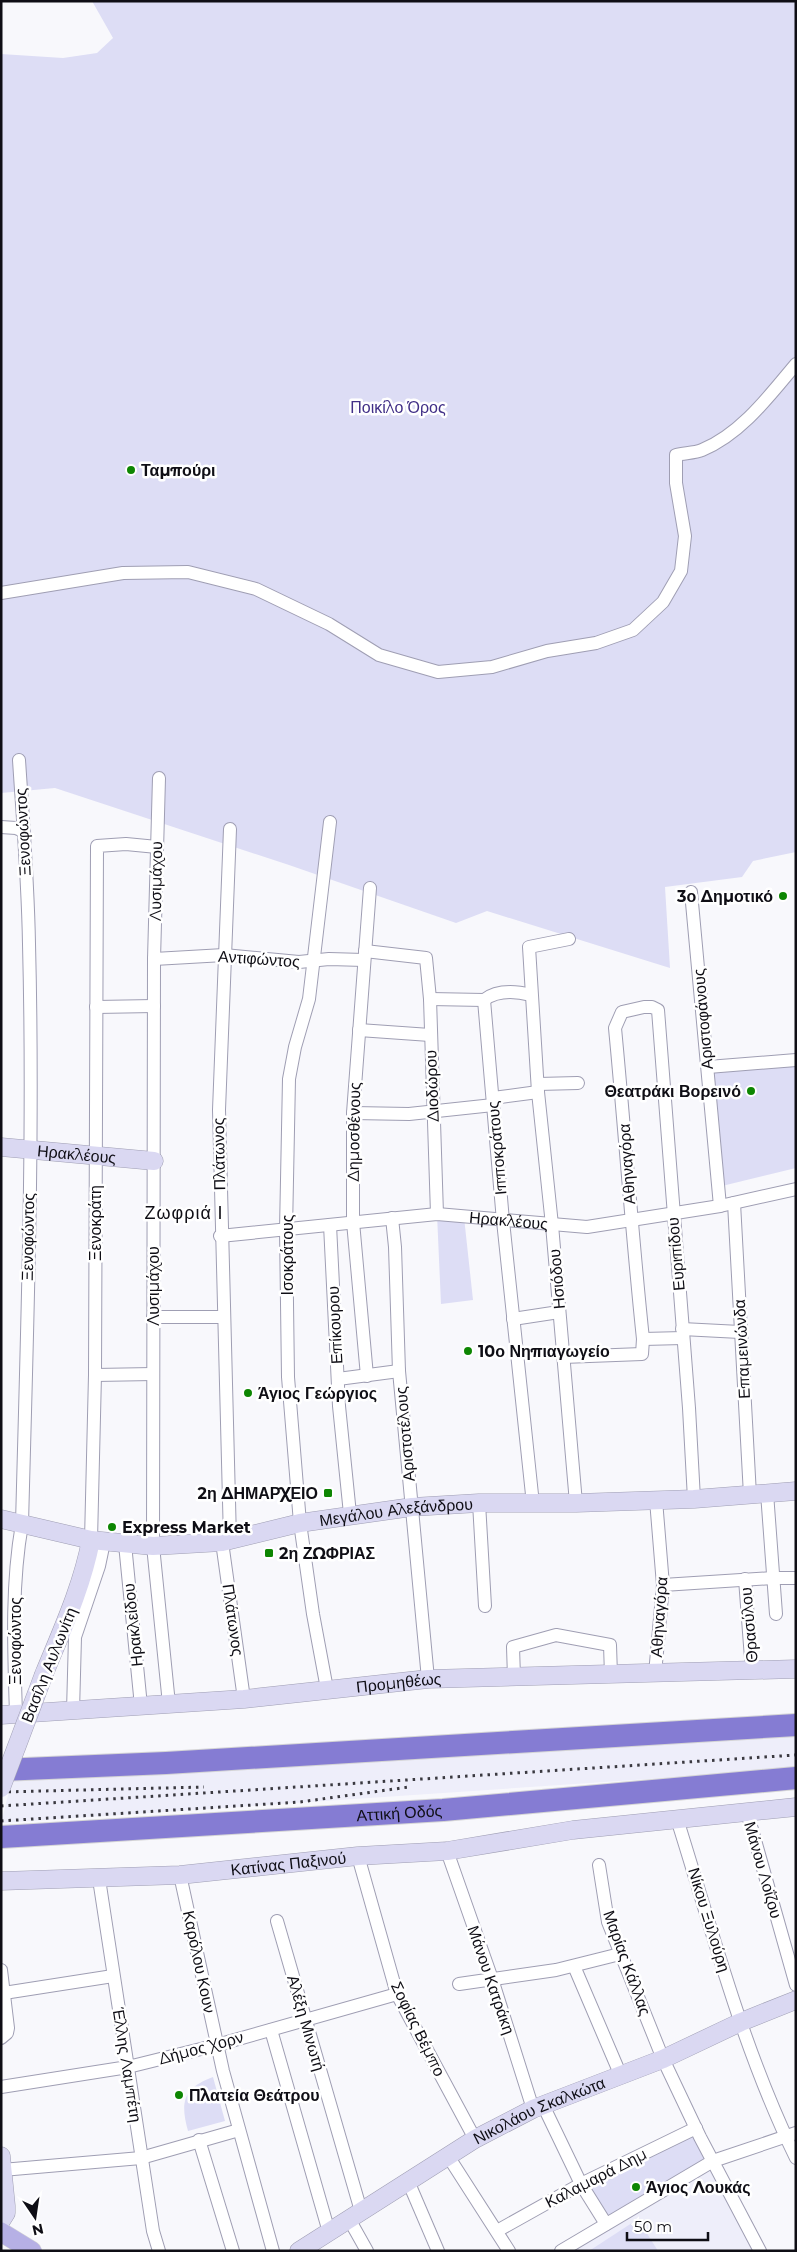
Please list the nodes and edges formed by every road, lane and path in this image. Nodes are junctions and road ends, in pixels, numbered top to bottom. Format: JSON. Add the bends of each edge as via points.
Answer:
{"nodes":[{"id":1,"x":796,"y":364,"type":"edge"},
{"id":2,"x":1,"y":593,"type":"edge"},
{"id":3,"x":19,"y":760,"type":"dead end"},
{"id":4,"x":159,"y":778,"type":"dead end"},
{"id":5,"x":330,"y":822,"type":"dead end"},
{"id":6,"x":1,"y":827,"type":"edge"},
{"id":7,"x":230,"y":829,"type":"dead end"},
{"id":8,"x":24,"y":832,"type":"junction"},
{"id":9,"x":157,"y":848,"type":"junction"},
{"id":10,"x":370,"y":888,"type":"dead end"},
{"id":11,"x":691,"y":892,"type":"dead end"},
{"id":12,"x":569,"y":939,"type":"dead end"},
{"id":13,"x":224,"y":955,"type":"junction"},
{"id":14,"x":365,"y":956,"type":"junction"},
{"id":15,"x":426,"y":958,"type":"joint"},
{"id":16,"x":154,"y":959,"type":"junction"},
{"id":17,"x":312,"y":962,"type":"junction"},
{"id":18,"x":531,"y":995,"type":"junction"},
{"id":19,"x":430,"y":999,"type":"junction"},
{"id":20,"x":484,"y":1000,"type":"junction"},
{"id":21,"x":154,"y":1006,"type":"junction"},
{"id":22,"x":96,"y":1007,"type":"junction"},
{"id":23,"x":658,"y":1010,"type":"joint"},
{"id":24,"x":359,"y":1030,"type":"junction"},
{"id":25,"x":430,"y":1035,"type":"junction"},
{"id":26,"x":796,"y":1060,"type":"edge"},
{"id":27,"x":708,"y":1067,"type":"junction"},
{"id":28,"x":578,"y":1084,"type":"dead end"},
{"id":29,"x":538,"y":1088,"type":"junction"},
{"id":30,"x":493,"y":1102,"type":"junction"},
{"id":31,"x":433,"y":1111,"type":"junction"},
{"id":32,"x":352,"y":1113,"type":"junction"},
{"id":33,"x":1,"y":1147,"type":"edge"},
{"id":34,"x":29,"y":1148,"type":"junction"},
{"id":35,"x":95,"y":1157,"type":"junction"},
{"id":36,"x":154,"y":1160,"type":"junction"},
{"id":37,"x":796,"y":1190,"type":"edge"},
{"id":38,"x":734,"y":1203,"type":"junction"},
{"id":39,"x":720,"y":1206,"type":"junction"},
{"id":40,"x":673,"y":1213,"type":"junction"},
{"id":41,"x":437,"y":1214,"type":"junction"},
{"id":42,"x":392,"y":1218,"type":"junction"},
{"id":43,"x":631,"y":1219,"type":"junction"},
{"id":44,"x":503,"y":1221,"type":"junction"},
{"id":45,"x":353,"y":1222,"type":"junction"},
{"id":46,"x":330,"y":1225,"type":"junction"},
{"id":47,"x":552,"y":1225,"type":"junction"},
{"id":48,"x":286,"y":1230,"type":"junction"},
{"id":49,"x":220,"y":1236,"type":"junction"},
{"id":50,"x":559,"y":1312,"type":"junction"},
{"id":51,"x":153,"y":1317,"type":"junction"},
{"id":52,"x":223,"y":1317,"type":"junction"},
{"id":53,"x":513,"y":1319,"type":"junction"},
{"id":54,"x":740,"y":1332,"type":"junction"},
{"id":55,"x":683,"y":1333,"type":"junction"},
{"id":56,"x":643,"y":1340,"type":"junction"},
{"id":57,"x":563,"y":1357,"type":"junction"},
{"id":58,"x":399,"y":1371,"type":"junction"},
{"id":59,"x":153,"y":1374,"type":"junction"},
{"id":60,"x":95,"y":1375,"type":"junction"},
{"id":61,"x":367,"y":1376,"type":"junction"},
{"id":62,"x":338,"y":1379,"type":"junction"},
{"id":63,"x":796,"y":1491,"type":"edge"},
{"id":64,"x":758,"y":1494,"type":"junction"},
{"id":65,"x":694,"y":1499,"type":"junction"},
{"id":66,"x":656,"y":1500,"type":"junction"},
{"id":67,"x":478,"y":1503,"type":"junction"},
{"id":68,"x":576,"y":1503,"type":"junction"},
{"id":69,"x":533,"y":1504,"type":"junction"},
{"id":70,"x":412,"y":1507,"type":"junction"},
{"id":71,"x":350,"y":1514,"type":"junction"},
{"id":72,"x":1,"y":1519,"type":"edge"},
{"id":73,"x":300,"y":1523,"type":"junction"},
{"id":74,"x":22,"y":1524,"type":"junction"},
{"id":75,"x":97,"y":1541,"type":"junction"},
{"id":76,"x":226,"y":1541,"type":"junction"},
{"id":77,"x":125,"y":1544,"type":"junction"},
{"id":78,"x":153,"y":1546,"type":"junction"},
{"id":79,"x":773,"y":1578,"type":"junction"},
{"id":80,"x":796,"y":1578,"type":"edge"},
{"id":81,"x":745,"y":1579,"type":"junction"},
{"id":82,"x":663,"y":1585,"type":"junction"},
{"id":83,"x":485,"y":1606,"type":"dead end"},
{"id":84,"x":776,"y":1614,"type":"dead end"},
{"id":85,"x":796,"y":1669,"type":"edge"},
{"id":86,"x":752,"y":1672,"type":"junction"},
{"id":87,"x":655,"y":1674,"type":"junction"},
{"id":88,"x":611,"y":1675,"type":"junction"},
{"id":89,"x":514,"y":1677,"type":"junction"},
{"id":90,"x":428,"y":1678,"type":"junction"},
{"id":91,"x":327,"y":1689,"type":"junction"},
{"id":92,"x":244,"y":1699,"type":"junction"},
{"id":93,"x":169,"y":1704,"type":"junction"},
{"id":94,"x":141,"y":1706,"type":"junction"},
{"id":95,"x":73,"y":1711,"type":"junction"},
{"id":96,"x":8,"y":1714,"type":"edge"},
{"id":97,"x":796,"y":1726,"type":"edge"},
{"id":98,"x":1,"y":1756,"type":"edge"},
{"id":99,"x":166,"y":1763,"type":"junction"},
{"id":100,"x":1,"y":1770,"type":"edge"},
{"id":101,"x":796,"y":1778,"type":"edge"},
{"id":102,"x":1,"y":1788,"type":"edge"},
{"id":103,"x":796,"y":1807,"type":"edge"},
{"id":104,"x":747,"y":1812,"type":"junction"},
{"id":105,"x":677,"y":1819,"type":"junction"},
{"id":106,"x":251,"y":1822,"type":"junction"},
{"id":107,"x":1,"y":1838,"type":"edge"},
{"id":108,"x":446,"y":1851,"type":"junction"},
{"id":109,"x":1,"y":1852,"type":"edge"},
{"id":110,"x":358,"y":1856,"type":"junction"},
{"id":111,"x":599,"y":1866,"type":"dead end"},
{"id":112,"x":180,"y":1875,"type":"junction"},
{"id":113,"x":99,"y":1879,"type":"junction"},
{"id":114,"x":2,"y":1882,"type":"edge"},
{"id":115,"x":277,"y":1921,"type":"dead end"},
{"id":116,"x":620,"y":1954,"type":"junction"},
{"id":117,"x":574,"y":1966,"type":"junction"},
{"id":118,"x":1,"y":1970,"type":"edge"},
{"id":119,"x":113,"y":1976,"type":"junction"},
{"id":120,"x":492,"y":1979,"type":"junction"},
{"id":121,"x":459,"y":1984,"type":"dead end"},
{"id":122,"x":796,"y":1985,"type":"edge"},
{"id":123,"x":4,"y":1993,"type":"junction"},
{"id":124,"x":397,"y":1994,"type":"junction"},
{"id":125,"x":796,"y":2000,"type":"edge"},
{"id":126,"x":305,"y":2019,"type":"junction"},
{"id":127,"x":740,"y":2022,"type":"junction"},
{"id":128,"x":270,"y":2030,"type":"junction"},
{"id":129,"x":1,"y":2038,"type":"edge"},
{"id":130,"x":217,"y":2045,"type":"junction"},
{"id":131,"x":663,"y":2059,"type":"junction"},
{"id":132,"x":128,"y":2067,"type":"junction"},
{"id":133,"x":621,"y":2076,"type":"junction"},
{"id":134,"x":1,"y":2087,"type":"edge"},
{"id":135,"x":538,"y":2107,"type":"junction"},
{"id":136,"x":696,"y":2128,"type":"junction"},
{"id":137,"x":239,"y":2130,"type":"junction"},
{"id":138,"x":791,"y":2134,"type":"edge"},
{"id":139,"x":475,"y":2139,"type":"junction"},
{"id":140,"x":199,"y":2140,"type":"junction"},
{"id":141,"x":448,"y":2156,"type":"junction"},
{"id":142,"x":141,"y":2158,"type":"junction"},
{"id":143,"x":796,"y":2158,"type":"edge"},
{"id":144,"x":713,"y":2161,"type":"junction"},
{"id":145,"x":2,"y":2163,"type":"edge"},
{"id":146,"x":408,"y":2181,"type":"junction"},
{"id":147,"x":581,"y":2184,"type":"junction"},
{"id":148,"x":355,"y":2215,"type":"junction"},
{"id":149,"x":1,"y":2221,"type":"edge"},
{"id":150,"x":606,"y":2224,"type":"junction"},
{"id":151,"x":497,"y":2231,"type":"junction"},
{"id":152,"x":1,"y":2232,"type":"edge"},
{"id":153,"x":329,"y":2232,"type":"junction"},
{"id":154,"x":310,"y":2248,"type":"edge"},
{"id":155,"x":32,"y":2251,"type":"edge"},
{"id":156,"x":159,"y":2251,"type":"edge"},
{"id":157,"x":233,"y":2251,"type":"edge"},
{"id":158,"x":273,"y":2251,"type":"edge"},
{"id":159,"x":367,"y":2251,"type":"edge"},
{"id":160,"x":438,"y":2251,"type":"edge"},
{"id":161,"x":508,"y":2251,"type":"edge"},
{"id":162,"x":561,"y":2251,"type":"edge"},
{"id":163,"x":760,"y":2251,"type":"edge"}],
"edges":[{"from":1,"to":2,"type":"street","via":[[763,403],[728,434],[702,450],[676,455],[676,483],[685,536],[681,572],[662,602],[632,630],[596,643],[547,651],[492,667],[438,672],[379,655],[329,624],[256,589],[188,572],[123,573]]},
{"from":3,"to":8,"type":"street","name":"Ξενοφώντος"},
{"from":4,"to":9,"type":"street","name":"Λυσιμάχου"},
{"from":5,"to":17,"type":"street","name":"Ισοκράτους"},
{"from":6,"to":8,"type":"street"},
{"from":7,"to":13,"type":"street","name":"Πλάτωνος"},
{"from":8,"to":34,"type":"street","name":"Ξενοφώντος","via":[[29,943]]},
{"from":9,"to":16,"type":"street","name":"Λυσιμάχου"},
{"from":9,"to":22,"type":"street","name":"Ξενοκράτη","via":[[126,844],[97,846]]},
{"from":10,"to":14,"type":"street","name":"Δημοσθένους"},
{"from":11,"to":27,"type":"street","name":"Αριστοφάνους"},
{"from":12,"to":18,"type":"street","name":"Ησιόδου","via":[[528,947]]},
{"from":13,"to":16,"type":"street","name":"Αντιφώντος"},
{"from":13,"to":17,"type":"street","name":"Αντιφώντος"},
{"from":13,"to":49,"type":"street","name":"Πλάτωνος","via":[[219,1110]]},
{"from":14,"to":15,"type":"street","name":"Αντιφώντος"},
{"from":14,"to":17,"type":"street","name":"Αντιφώντος"},
{"from":14,"to":24,"type":"street","name":"Δημοσθένους"},
{"from":15,"to":19,"type":"street","name":"Διοδώρου"},
{"from":16,"to":21,"type":"street","name":"Λυσιμάχου"},
{"from":17,"to":48,"type":"street","name":"Ισοκράτους","via":[[310,1000],[289,1079]]},
{"from":18,"to":20,"type":"street","via":[[500,993]]},
{"from":18,"to":29,"type":"street","name":"Ησιόδου"},
{"from":19,"to":20,"type":"street"},
{"from":19,"to":25,"type":"street","name":"Διοδώρου"},
{"from":20,"to":30,"type":"street","name":"Ιπποκράτους"},
{"from":21,"to":22,"type":"street"},
{"from":21,"to":36,"type":"street","name":"Λυσιμάχου"},
{"from":22,"to":35,"type":"street","name":"Ξενοκράτη"},
{"from":23,"to":40,"type":"street","name":"Ευριπίδου"},
{"from":23,"to":43,"type":"street","name":"Αθηναγόρα","via":[[644,1007],[622,1012],[615,1028]]},
{"from":24,"to":25,"type":"street"},
{"from":24,"to":32,"type":"street","name":"Δημοσθένους"},
{"from":25,"to":31,"type":"street","name":"Διοδώρου"},
{"from":26,"to":27,"type":"street"},
{"from":27,"to":39,"type":"street","name":"Αριστοφάνους"},
{"from":28,"to":29,"type":"street"},
{"from":29,"to":30,"type":"street"},
{"from":29,"to":47,"type":"street","name":"Ησιόδου"},
{"from":30,"to":31,"type":"street"},
{"from":30,"to":44,"type":"street","name":"Ιπποκράτους"},
{"from":31,"to":32,"type":"street"},
{"from":31,"to":41,"type":"street","name":"Διοδώρου"},
{"from":32,"to":45,"type":"street","name":"Δημοσθένους"},
{"from":33,"to":34,"type":"street","name":"Ηρακλέους"},
{"from":34,"to":35,"type":"street","name":"Ηρακλέους"},
{"from":34,"to":74,"type":"street","name":"Ξενοφώντος"},
{"from":35,"to":36,"type":"street","name":"Ηρακλέους"},
{"from":35,"to":60,"type":"street","name":"Ξενοκράτη"},
{"from":36,"to":51,"type":"street","name":"Λυσιμάχου"},
{"from":37,"to":38,"type":"street","name":"Ηρακλέους"},
{"from":38,"to":39,"type":"street","name":"Ηρακλέους"},
{"from":38,"to":54,"type":"street","name":"Επαμεινώνδα"},
{"from":39,"to":40,"type":"street","name":"Ηρακλέους"},
{"from":40,"to":43,"type":"street","name":"Ηρακλέους"},
{"from":40,"to":55,"type":"street","name":"Ευριπίδου"},
{"from":41,"to":42,"type":"street","name":"Ηρακλέους"},
{"from":41,"to":44,"type":"street","name":"Ηρακλέους"},
{"from":42,"to":45,"type":"street","name":"Ηρακλέους"},
{"from":42,"to":58,"type":"street","name":"Αριστοτέλους"},
{"from":43,"to":47,"type":"street","name":"Ηρακλέους","via":[[587,1227]]},
{"from":43,"to":56,"type":"street","name":"Αθηναγόρα"},
{"from":44,"to":47,"type":"street","name":"Ηρακλέους"},
{"from":44,"to":53,"type":"street","name":"Ιπποκράτους"},
{"from":45,"to":46,"type":"street","name":"Ηρακλέους"},
{"from":45,"to":61,"type":"street","name":"Δημοσθένους"},
{"from":46,"to":48,"type":"street","name":"Ηρακλέους"},
{"from":46,"to":62,"type":"street","name":"Επίκουρου"},
{"from":47,"to":50,"type":"street","name":"Ησιόδου"},
{"from":48,"to":49,"type":"street","name":"Ηρακλέους"},
{"from":48,"to":73,"type":"street","name":"Ισοκράτους","via":[[288,1377]]},
{"from":49,"to":52,"type":"street","name":"Πλάτωνος"},
{"from":50,"to":53,"type":"street"},
{"from":50,"to":57,"type":"street","name":"Ησιόδου"},
{"from":51,"to":52,"type":"street"},
{"from":51,"to":59,"type":"street","name":"Λυσιμάχου"},
{"from":52,"to":76,"type":"street","name":"Πλάτωνος"},
{"from":53,"to":69,"type":"street","name":"Ιπποκράτους"},
{"from":54,"to":55,"type":"street"},
{"from":54,"to":64,"type":"street","name":"Επαμεινώνδα"},
{"from":55,"to":56,"type":"street"},
{"from":55,"to":65,"type":"street","name":"Ευριπίδου"},
{"from":56,"to":57,"type":"street","name":"Αθηναγόρα","via":[[642,1354]]},
{"from":57,"to":68,"type":"street","name":"Ησιόδου"},
{"from":58,"to":61,"type":"street"},
{"from":58,"to":70,"type":"street","name":"Αριστοτέλους"},
{"from":59,"to":60,"type":"street"},
{"from":59,"to":78,"type":"street","name":"Λυσιμάχου"},
{"from":60,"to":75,"type":"street","name":"Ξενοκράτη"},
{"from":61,"to":62,"type":"street"},
{"from":62,"to":71,"type":"street","name":"Επίκουρου"},
{"from":63,"to":64,"type":"street","name":"Μεγάλου Αλεξάνδρου"},
{"from":64,"to":65,"type":"street","name":"Μεγάλου Αλεξάνδρου"},
{"from":64,"to":79,"type":"street","name":"Επαμεινώνδα"},
{"from":65,"to":66,"type":"street","name":"Μεγάλου Αλεξάνδρου"},
{"from":66,"to":68,"type":"street","name":"Μεγάλου Αλεξάνδρου"},
{"from":66,"to":82,"type":"street","name":"Αθηναγόρα"},
{"from":67,"to":69,"type":"street","name":"Μεγάλου Αλεξάνδρου"},
{"from":67,"to":70,"type":"street","name":"Μεγάλου Αλεξάνδρου"},
{"from":67,"to":83,"type":"street"},
{"from":68,"to":69,"type":"street","name":"Μεγάλου Αλεξάνδρου"},
{"from":70,"to":71,"type":"street","name":"Μεγάλου Αλεξάνδρου"},
{"from":70,"to":90,"type":"street","name":"Αριστοτέλους"},
{"from":71,"to":73,"type":"street","name":"Μεγάλου Αλεξάνδρου"},
{"from":72,"to":74,"type":"street","name":"Μεγάλου Αλεξάνδρου"},
{"from":73,"to":76,"type":"street","name":"Μεγάλου Αλεξάνδρου"},
{"from":73,"to":91,"type":"street","name":"Ισοκράτους"},
{"from":74,"to":75,"type":"street","name":"Μεγάλου Αλεξάνδρου"},
{"from":74,"to":96,"type":"street","name":"Ξενοφώντος","via":[[17,1552]]},
{"from":75,"to":77,"type":"street","name":"Μεγάλου Αλεξάνδρου"},
{"from":75,"to":95,"type":"street","name":"Ξενοκράτη","via":[[99,1566],[75,1637]]},
{"from":75,"to":102,"type":"street","name":"Βασίλη Αυλωνίτη","bridge":true},
{"from":76,"to":78,"type":"street","name":"Μεγάλου Αλεξάνδρου"},
{"from":76,"to":92,"type":"street","name":"Πλάτωνος"},
{"from":77,"to":78,"type":"street","name":"Μεγάλου Αλεξάνδρου"},
{"from":77,"to":94,"type":"street","name":"Ηρακλείδου"},
{"from":78,"to":93,"type":"street","name":"Λυσιμάχου"},
{"from":79,"to":80,"type":"street"},
{"from":79,"to":81,"type":"street"},
{"from":79,"to":84,"type":"street","name":"Επαμεινώνδα"},
{"from":81,"to":82,"type":"street"},
{"from":81,"to":86,"type":"street","name":"Θρασύλου"},
{"from":82,"to":87,"type":"street","name":"Αθηναγόρα"},
{"from":85,"to":86,"type":"street","name":"Προμηθέως"},
{"from":86,"to":87,"type":"street","name":"Προμηθέως"},
{"from":87,"to":88,"type":"street","name":"Προμηθέως"},
{"from":88,"to":89,"type":"street","name":"Προμηθέως"},
{"from":88,"to":89,"type":"street","via":[[610,1645],[556,1635],[513,1647]]},
{"from":89,"to":90,"type":"street","name":"Προμηθέως"},
{"from":90,"to":91,"type":"street","name":"Προμηθέως"},
{"from":91,"to":92,"type":"street","name":"Προμηθέως"},
{"from":92,"to":93,"type":"street","name":"Προμηθέως"},
{"from":93,"to":94,"type":"street","name":"Προμηθέως"},
{"from":94,"to":95,"type":"street","name":"Προμηθέως"},
{"from":95,"to":96,"type":"street","name":"Προμηθέως"},
{"from":97,"to":99,"type":"highway"},
{"from":98,"to":99,"type":"highway","via":[[117,1752]]},
{"from":99,"to":100,"type":"highway"},
{"from":101,"to":106,"type":"highway","name":"Αττική Οδός","via":[[443,1810]]},
{"from":103,"to":104,"type":"street","name":"Κατίνας Παξινού"},
{"from":104,"to":105,"type":"street","name":"Κατίνας Παξινού"},
{"from":104,"to":122,"type":"street","name":"Μάνου Λοΐζου"},
{"from":105,"to":108,"type":"street","name":"Κατίνας Παξινού","via":[[573,1830]]},
{"from":105,"to":127,"type":"street","name":"Νίκου Ξυλούρη"},
{"from":106,"to":107,"type":"highway","name":"Αττική Οδός"},
{"from":106,"to":109,"type":"highway"},
{"from":108,"to":110,"type":"street","name":"Κατίνας Παξινού"},
{"from":108,"to":120,"type":"street","name":"Μάνου Κατράκη"},
{"from":110,"to":112,"type":"street","name":"Κατίνας Παξινού"},
{"from":110,"to":124,"type":"street","name":"Σοφίας Βέμπο"},
{"from":111,"to":116,"type":"street","name":"Μαρίας Κάλλας","via":[[608,1922]]},
{"from":112,"to":113,"type":"street","name":"Κατίνας Παξινού"},
{"from":112,"to":130,"type":"street","name":"Καρόλου Κουν"},
{"from":113,"to":114,"type":"street","name":"Κατίνας Παξινού"},
{"from":113,"to":119,"type":"street","name":"Έλλης Λαμπέτη"},
{"from":115,"to":126,"type":"street","name":"Αλέξη Μινωτή"},
{"from":116,"to":117,"type":"street"},
{"from":116,"to":131,"type":"street","name":"Μαρίας Κάλλας"},
{"from":117,"to":120,"type":"street"},
{"from":117,"to":133,"type":"street"},
{"from":118,"to":123,"type":"street"},
{"from":119,"to":123,"type":"street"},
{"from":119,"to":132,"type":"street","name":"Έλλης Λαμπέτη"},
{"from":120,"to":121,"type":"street"},
{"from":120,"to":135,"type":"street","name":"Μάνου Κατράκη"},
{"from":123,"to":129,"type":"street","via":[[8,2028]]},
{"from":124,"to":126,"type":"street","name":"Δήμος Χορν"},
{"from":124,"to":139,"type":"street","name":"Σοφίας Βέμπο"},
{"from":125,"to":127,"type":"street","name":"Νικολάου Σκαλκώτα"},
{"from":126,"to":128,"type":"street","name":"Δήμος Χορν"},
{"from":126,"to":148,"type":"street","name":"Αλέξη Μινωτή"},
{"from":127,"to":131,"type":"street","name":"Νικολάου Σκαλκώτα"},
{"from":127,"to":138,"type":"street","name":"Νίκου Ξυλούρη"},
{"from":128,"to":130,"type":"street","name":"Δήμος Χορν"},
{"from":128,"to":153,"type":"street"},
{"from":130,"to":132,"type":"street","name":"Δήμος Χορν"},
{"from":130,"to":137,"type":"street","name":"Καρόλου Κουν"},
{"from":131,"to":133,"type":"street","name":"Νικολάου Σκαλκώτα"},
{"from":131,"to":136,"type":"street","name":"Μαρίας Κάλλας"},
{"from":132,"to":134,"type":"street","name":"Δήμος Χορν"},
{"from":132,"to":142,"type":"street","name":"Έλλης Λαμπέτη"},
{"from":133,"to":135,"type":"street","name":"Νικολάου Σκαλκώτα"},
{"from":135,"to":139,"type":"street","name":"Νικολάου Σκαλκώτα"},
{"from":135,"to":147,"type":"street","name":"Μάνου Κατράκη"},
{"from":136,"to":144,"type":"street","name":"Μαρίας Κάλλας"},
{"from":136,"to":147,"type":"street","name":"Καλαμαρά Δημ"},
{"from":137,"to":140,"type":"street"},
{"from":137,"to":158,"type":"street","name":"Καρόλου Κουν"},
{"from":138,"to":143,"type":"street","name":"Νίκου Ξυλούρη"},
{"from":138,"to":144,"type":"street"},
{"from":139,"to":141,"type":"street","name":"Νικολάου Σκαλκώτα"},
{"from":140,"to":142,"type":"street"},
{"from":140,"to":157,"type":"street"},
{"from":141,"to":146,"type":"street","name":"Νικολάου Σκαλκώτα"},
{"from":141,"to":151,"type":"street"},
{"from":142,"to":145,"type":"street"},
{"from":142,"to":156,"type":"street","name":"Έλλης Λαμπέτη","via":[[152,2232]]},
{"from":144,"to":150,"type":"street"},
{"from":144,"to":163,"type":"street","name":"Μαρίας Κάλλας"},
{"from":145,"to":149,"type":"street","via":[[6,2213]]},
{"from":146,"to":148,"type":"street","name":"Νικολάου Σκαλκώτα"},
{"from":146,"to":160,"type":"street"},
{"from":147,"to":150,"type":"street","name":"Μάνου Κατράκη"},
{"from":147,"to":151,"type":"street","name":"Καλαμαρά Δημ"},
{"from":148,"to":153,"type":"street","name":"Νικολάου Σκαλκώτα"},
{"from":148,"to":159,"type":"street","name":"Αλέξη Μινωτή"},
{"from":150,"to":162,"type":"street"},
{"from":151,"to":161,"type":"street"},
{"from":152,"to":155,"type":"main road"},
{"from":153,"to":154,"type":"street","name":"Νικολάου Σκαλκώτα"}]}
